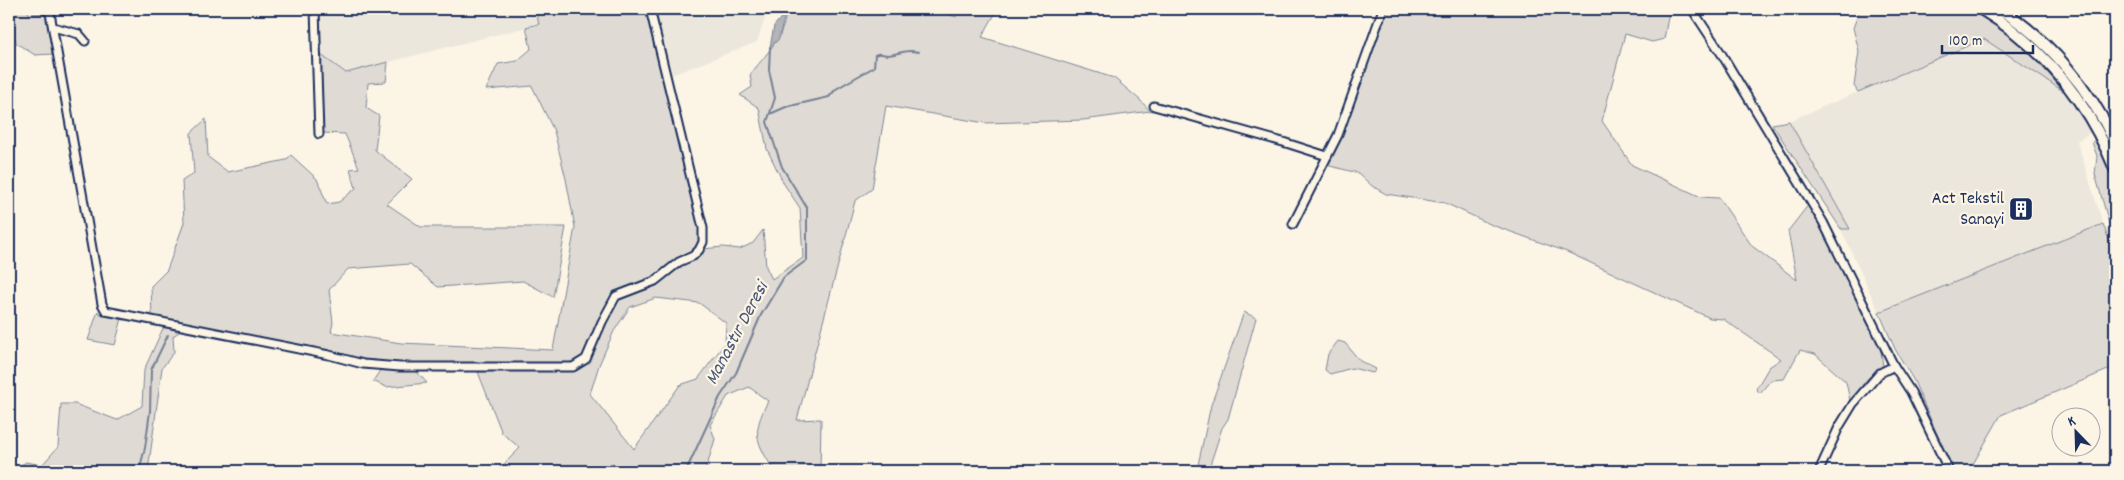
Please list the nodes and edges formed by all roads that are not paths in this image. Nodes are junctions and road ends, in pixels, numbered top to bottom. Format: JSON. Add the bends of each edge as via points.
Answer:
{"nodes":[{"id":1,"x":45,"y":9,"type":"edge"},
{"id":2,"x":315,"y":9,"type":"edge"},
{"id":3,"x":650,"y":9,"type":"edge"},
{"id":4,"x":1383,"y":9,"type":"edge"},
{"id":5,"x":1692,"y":9,"type":"edge"},
{"id":6,"x":1981,"y":9,"type":"edge"},
{"id":7,"x":2000,"y":9,"type":"edge"},
{"id":8,"x":53,"y":27,"type":"junction"},
{"id":9,"x":85,"y":41,"type":"dead end"},
{"id":10,"x":1154,"y":106,"type":"dead end"},
{"id":11,"x":319,"y":134,"type":"dead end"},
{"id":12,"x":2115,"y":142,"type":"edge"},
{"id":13,"x":1327,"y":156,"type":"junction"},
{"id":14,"x":2115,"y":168,"type":"edge"},
{"id":15,"x":1293,"y":224,"type":"dead end"},
{"id":16,"x":1894,"y":366,"type":"junction"},
{"id":17,"x":1819,"y":471,"type":"edge"},
{"id":18,"x":1949,"y":471,"type":"edge"}],
"edges":[{"from":1,"to":8,"type":"street","via":[[50,13]]},
{"from":2,"to":11,"type":"street"},
{"from":3,"to":8,"type":"street","via":[[698,202],[703,242],[694,256],[673,265],[655,281],[616,296],[586,359],[573,367],[363,364],[106,311],[102,304]]},
{"from":4,"to":13,"type":"street","via":[[1338,135]]},
{"from":5,"to":16,"type":"street","via":[[1823,222]]},
{"from":6,"to":14,"type":"main road","via":[[2013,30],[2057,71],[2087,111]]},
{"from":7,"to":12,"type":"main road","via":[[2034,34],[2063,63],[2097,108]]},
{"from":8,"to":9,"type":"street","via":[[79,34]]},
{"from":10,"to":13,"type":"street"},
{"from":13,"to":15,"type":"street"},
{"from":16,"to":17,"type":"street","via":[[1880,373],[1854,404],[1838,428]]},
{"from":16,"to":18,"type":"street","via":[[1911,392]]}]}
